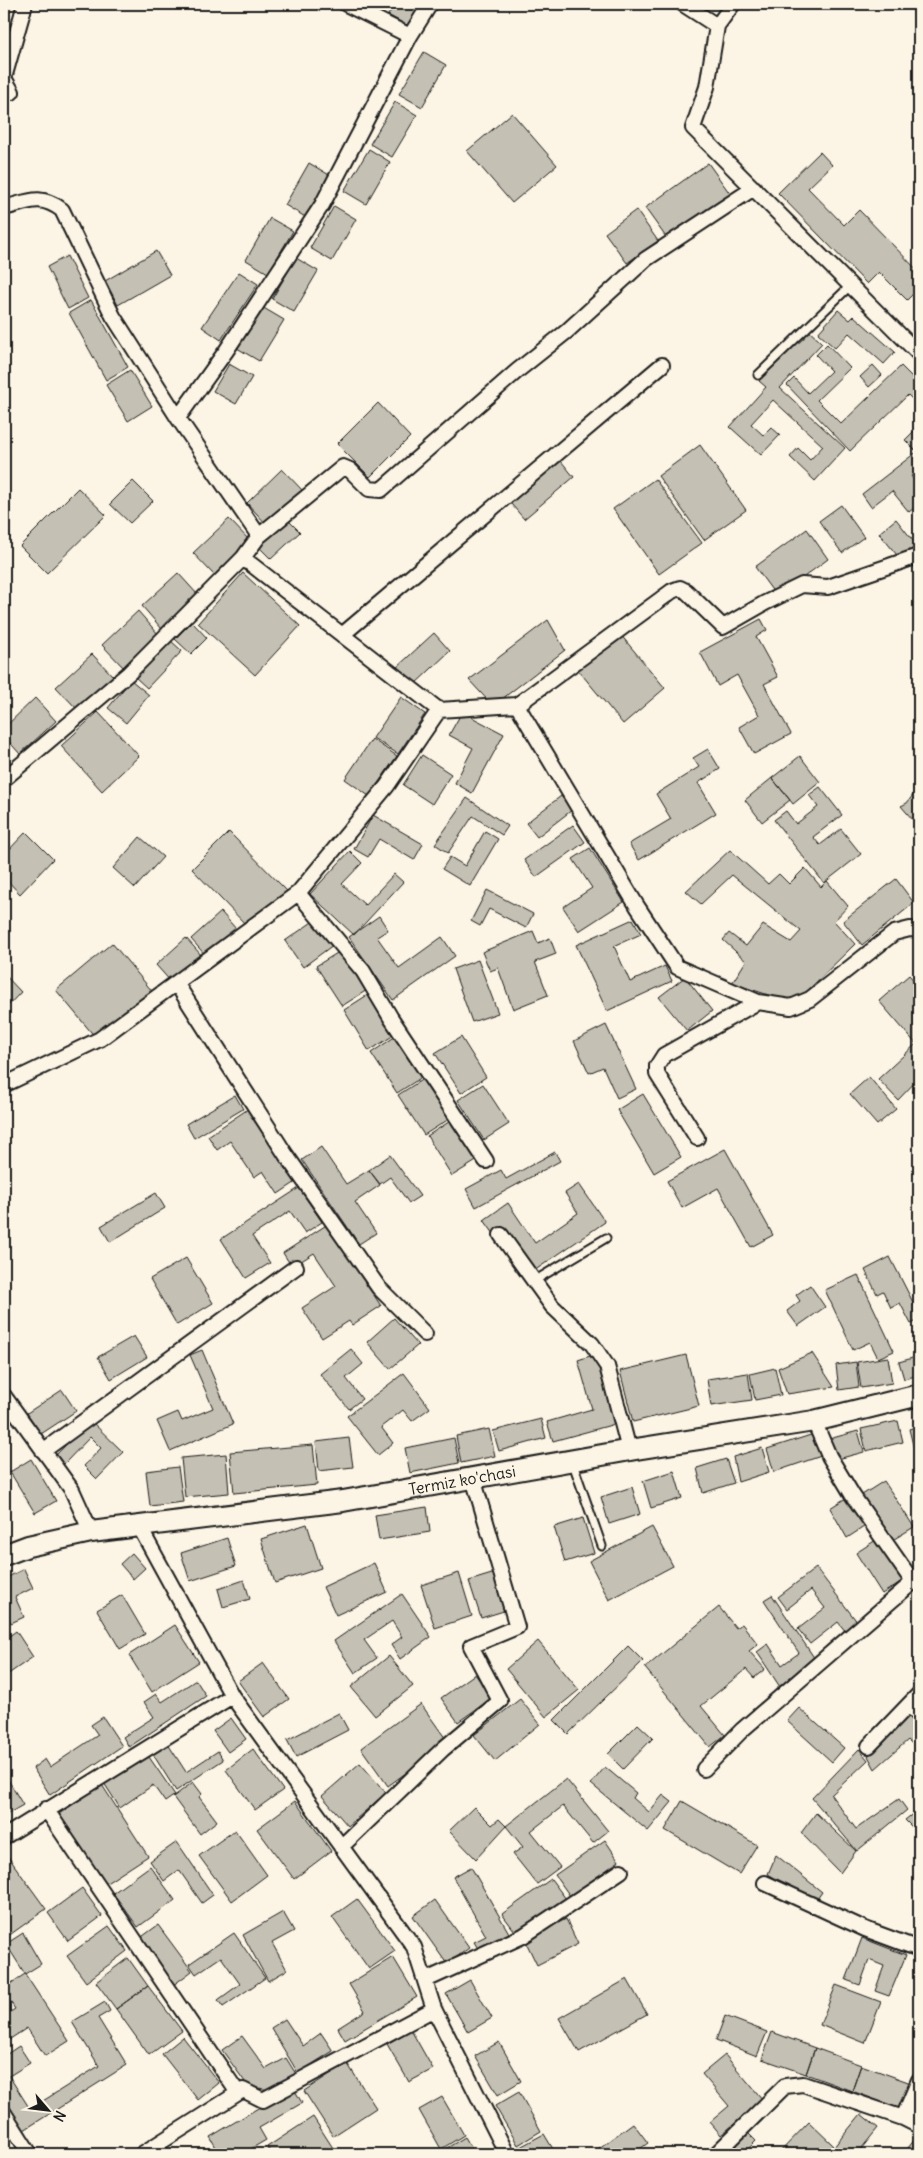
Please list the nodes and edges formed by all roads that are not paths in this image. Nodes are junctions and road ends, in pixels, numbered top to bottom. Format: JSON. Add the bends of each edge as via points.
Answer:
{"nodes":[{"id":1,"x":25,"y":4,"type":"edge"},
{"id":2,"x":346,"y":4,"type":"edge"},
{"id":3,"x":430,"y":4,"type":"edge"},
{"id":4,"x":683,"y":4,"type":"edge"},
{"id":5,"x":732,"y":4,"type":"edge"},
{"id":6,"x":717,"y":26,"type":"junction"},
{"id":7,"x":410,"y":36,"type":"junction"},
{"id":8,"x":12,"y":92,"type":"dead end"},
{"id":9,"x":754,"y":188,"type":"junction"},
{"id":10,"x":4,"y":208,"type":"edge"},
{"id":11,"x":851,"y":285,"type":"junction"},
{"id":12,"x":919,"y":354,"type":"edge"},
{"id":13,"x":662,"y":365,"type":"dead end"},
{"id":14,"x":758,"y":376,"type":"dead end"},
{"id":15,"x":178,"y":418,"type":"junction"},
{"id":16,"x":259,"y":536,"type":"junction"},
{"id":17,"x":243,"y":558,"type":"junction"},
{"id":18,"x":919,"y":560,"type":"edge"},
{"id":19,"x":342,"y":635,"type":"junction"},
{"id":20,"x":517,"y":706,"type":"junction"},
{"id":21,"x":439,"y":710,"type":"junction"},
{"id":22,"x":4,"y":779,"type":"edge"},
{"id":23,"x":298,"y":893,"type":"junction"},
{"id":24,"x":919,"y":930,"type":"edge"},
{"id":25,"x":176,"y":983,"type":"junction"},
{"id":26,"x":758,"y":1002,"type":"junction"},
{"id":27,"x":4,"y":1084,"type":"edge"},
{"id":28,"x":697,"y":1138,"type":"dead end"},
{"id":29,"x":486,"y":1161,"type":"dead end"},
{"id":30,"x":501,"y":1235,"type":"dead end"},
{"id":31,"x":606,"y":1238,"type":"dead end"},
{"id":32,"x":296,"y":1267,"type":"dead end"},
{"id":33,"x":534,"y":1281,"type":"junction"},
{"id":34,"x":425,"y":1334,"type":"dead end"},
{"id":35,"x":919,"y":1395,"type":"edge"},
{"id":36,"x":4,"y":1396,"type":"edge"},
{"id":37,"x":814,"y":1421,"type":"junction"},
{"id":38,"x":44,"y":1450,"type":"junction"},
{"id":39,"x":629,"y":1450,"type":"junction"},
{"id":40,"x":572,"y":1460,"type":"junction"},
{"id":41,"x":473,"y":1478,"type":"junction"},
{"id":42,"x":139,"y":1526,"type":"junction"},
{"id":43,"x":91,"y":1532,"type":"junction"},
{"id":44,"x":602,"y":1546,"type":"dead end"},
{"id":45,"x":4,"y":1555,"type":"edge"},
{"id":46,"x":916,"y":1586,"type":"edge"},
{"id":47,"x":919,"y":1694,"type":"edge"},
{"id":48,"x":232,"y":1696,"type":"junction"},
{"id":49,"x":909,"y":1704,"type":"junction"},
{"id":50,"x":919,"y":1715,"type":"edge"},
{"id":51,"x":869,"y":1746,"type":"dead end"},
{"id":52,"x":704,"y":1769,"type":"dead end"},
{"id":53,"x":46,"y":1809,"type":"junction"},
{"id":54,"x":4,"y":1837,"type":"edge"},
{"id":55,"x":341,"y":1847,"type":"junction"},
{"id":56,"x":621,"y":1871,"type":"dead end"},
{"id":57,"x":765,"y":1883,"type":"dead end"},
{"id":58,"x":919,"y":1949,"type":"edge"},
{"id":59,"x":426,"y":1980,"type":"junction"},
{"id":60,"x":434,"y":2009,"type":"junction"},
{"id":61,"x":919,"y":2080,"type":"edge"},
{"id":62,"x":238,"y":2094,"type":"junction"},
{"id":63,"x":4,"y":2113,"type":"edge"},
{"id":64,"x":902,"y":2118,"type":"junction"},
{"id":65,"x":919,"y":2126,"type":"edge"},
{"id":66,"x":30,"y":2154,"type":"edge"},
{"id":67,"x":142,"y":2154,"type":"edge"},
{"id":68,"x":507,"y":2154,"type":"edge"},
{"id":69,"x":716,"y":2154,"type":"edge"}],
"edges":[{"from":1,"to":8,"type":"street","via":[[4,78]]},
{"from":2,"to":7,"type":"street"},
{"from":3,"to":7,"type":"street"},
{"from":4,"to":6,"type":"street"},
{"from":5,"to":6,"type":"street"},
{"from":6,"to":9,"type":"street","via":[[707,87],[693,128]]},
{"from":7,"to":15,"type":"street","via":[[322,205]]},
{"from":9,"to":11,"type":"street"},
{"from":9,"to":16,"type":"street","via":[[646,259],[381,490],[369,489],[350,470],[341,468]]},
{"from":10,"to":15,"type":"street","via":[[34,200],[50,200],[62,210],[113,316]]},
{"from":11,"to":12,"type":"street"},
{"from":11,"to":14,"type":"lane"},
{"from":13,"to":19,"type":"street"},
{"from":15,"to":16,"type":"street"},
{"from":16,"to":17,"type":"street"},
{"from":17,"to":19,"type":"street"},
{"from":17,"to":22,"type":"street","via":[[129,673]]},
{"from":18,"to":20,"type":"street","via":[[915,557],[902,560],[828,587],[802,585],[723,627],[680,588]]},
{"from":19,"to":21,"type":"street"},
{"from":20,"to":21,"type":"street"},
{"from":20,"to":26,"type":"street","via":[[677,967]]},
{"from":21,"to":23,"type":"street","via":[[387,786]]},
{"from":23,"to":25,"type":"street"},
{"from":23,"to":29,"type":"street","via":[[363,971]]},
{"from":24,"to":26,"type":"street","via":[[894,933],[810,999],[791,1007]]},
{"from":25,"to":27,"type":"street","via":[[100,1039]]},
{"from":25,"to":34,"type":"street","via":[[286,1155],[378,1288]]},
{"from":26,"to":28,"type":"street","via":[[664,1055],[658,1066],[657,1074]]},
{"from":30,"to":33,"type":"street"},
{"from":31,"to":33,"type":"lane"},
{"from":32,"to":38,"type":"street"},
{"from":33,"to":39,"type":"street","via":[[552,1306],[592,1344],[607,1366]]},
{"from":35,"to":37,"type":"main road","name":"Termiz ko'chasi"},
{"from":36,"to":38,"type":"street"},
{"from":37,"to":39,"type":"main road","name":"Termiz ko'chasi"},
{"from":37,"to":46,"type":"street","via":[[848,1488]]},
{"from":38,"to":43,"type":"street","via":[[72,1490]]},
{"from":39,"to":40,"type":"main road","name":"Termiz ko'chasi"},
{"from":40,"to":41,"type":"main road","name":"Termiz ko'chasi"},
{"from":40,"to":44,"type":"lane"},
{"from":41,"to":42,"type":"main road","name":"Termiz ko'chasi","via":[[343,1501]]},
{"from":41,"to":55,"type":"street","via":[[517,1627],[472,1646],[500,1701],[443,1749]]},
{"from":42,"to":43,"type":"main road","name":"Termiz ko'chasi"},
{"from":42,"to":48,"type":"street"},
{"from":43,"to":45,"type":"main road","name":"Termiz ko'chasi","via":[[28,1546]]},
{"from":46,"to":52,"type":"street","via":[[742,1730]]},
{"from":47,"to":49,"type":"street"},
{"from":48,"to":53,"type":"street"},
{"from":48,"to":55,"type":"street"},
{"from":49,"to":50,"type":"street"},
{"from":49,"to":51,"type":"street"},
{"from":53,"to":54,"type":"street"},
{"from":53,"to":62,"type":"street"},
{"from":55,"to":59,"type":"street","via":[[414,1947]]},
{"from":56,"to":59,"type":"street","via":[[523,1936]]},
{"from":57,"to":58,"type":"street","via":[[864,1929]]},
{"from":59,"to":60,"type":"street"},
{"from":60,"to":62,"type":"street","via":[[263,2100],[243,2090]]},
{"from":60,"to":68,"type":"street"},
{"from":61,"to":64,"type":"street"},
{"from":62,"to":67,"type":"street"},
{"from":63,"to":66,"type":"street"},
{"from":64,"to":65,"type":"street"},
{"from":64,"to":69,"type":"street","via":[[803,2084],[785,2086]]}]}
